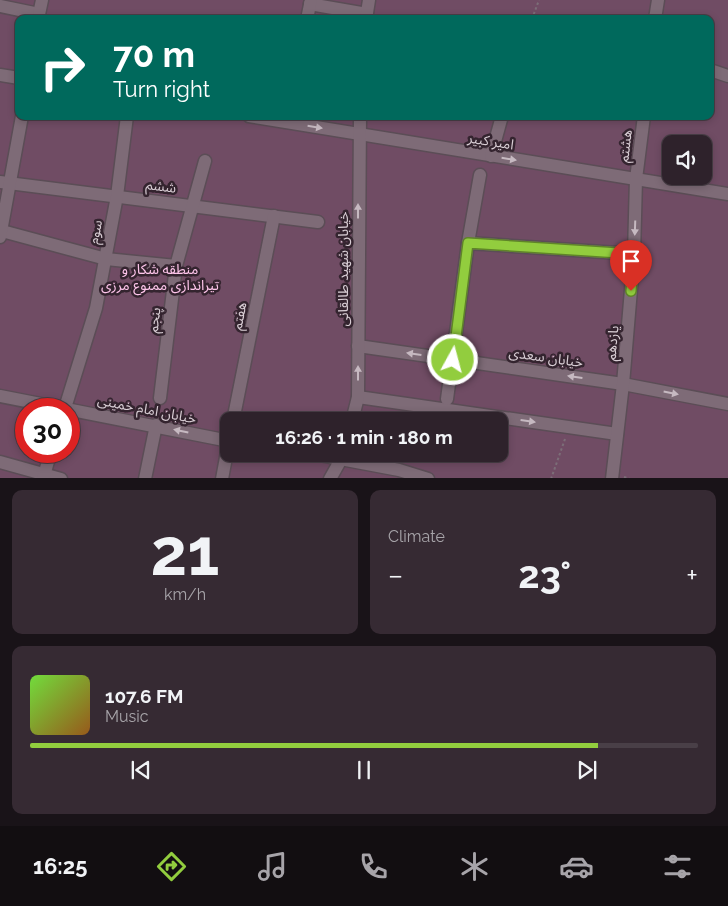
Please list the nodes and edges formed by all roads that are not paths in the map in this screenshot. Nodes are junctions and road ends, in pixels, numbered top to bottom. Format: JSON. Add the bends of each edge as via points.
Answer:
{"nodes":[{"id":1,"x":42,"y":0,"type":"edge"},
{"id":2,"x":369,"y":0,"type":"edge"},
{"id":3,"x":658,"y":0,"type":"edge"},
{"id":4,"x":311,"y":2,"type":"edge"},
{"id":5,"x":0,"y":6,"type":"edge"},
{"id":6,"x":34,"y":15,"type":"edge"},
{"id":7,"x":38,"y":15,"type":"edge"},
{"id":8,"x":308,"y":15,"type":"edge"},
{"id":9,"x":362,"y":15,"type":"edge"},
{"id":10,"x":366,"y":15,"type":"edge"},
{"id":11,"x":656,"y":15,"type":"edge"},
{"id":12,"x":714,"y":71,"type":"edge"},
{"id":13,"x":0,"y":74,"type":"edge"},
{"id":14,"x":728,"y":76,"type":"edge"},
{"id":15,"x":15,"y":77,"type":"edge"},
{"id":16,"x":21,"y":120,"type":"edge"},
{"id":17,"x":126,"y":120,"type":"edge"},
{"id":18,"x":291,"y":120,"type":"edge"},
{"id":19,"x":360,"y":120,"type":"edge"},
{"id":20,"x":501,"y":120,"type":"edge"},
{"id":21,"x":643,"y":120,"type":"edge"},
{"id":22,"x":358,"y":134,"type":"junction"},
{"id":23,"x":491,"y":156,"type":"junction"},
{"id":24,"x":205,"y":162,"type":"dead end"},
{"id":25,"x":480,"y":175,"type":"dead end"},
{"id":26,"x":636,"y":179,"type":"junction"},
{"id":27,"x":4,"y":182,"type":"edge"},
{"id":28,"x":728,"y":194,"type":"edge"},
{"id":29,"x":117,"y":196,"type":"junction"},
{"id":30,"x":192,"y":205,"type":"junction"},
{"id":31,"x":274,"y":216,"type":"junction"},
{"id":32,"x":318,"y":222,"type":"dead end"},
{"id":33,"x":1,"y":234,"type":"edge"},
{"id":34,"x":468,"y":243,"type":"junction"},
{"id":35,"x":634,"y":254,"type":"junction"},
{"id":36,"x":106,"y":258,"type":"junction"},
{"id":37,"x":176,"y":266,"type":"junction"},
{"id":38,"x":358,"y":346,"type":"junction"},
{"id":39,"x":453,"y":360,"type":"junction"},
{"id":40,"x":623,"y":384,"type":"junction"},
{"id":41,"x":0,"y":396,"type":"edge"},
{"id":42,"x":358,"y":397,"type":"junction"},
{"id":43,"x":68,"y":398,"type":"edge"},
{"id":44,"x":160,"y":398,"type":"dead end"},
{"id":45,"x":447,"y":398,"type":"dead end"},
{"id":46,"x":15,"y":399,"type":"edge"},
{"id":47,"x":728,"y":404,"type":"edge"},
{"id":48,"x":80,"y":411,"type":"edge"},
{"id":49,"x":235,"y":412,"type":"edge"},
{"id":50,"x":354,"y":412,"type":"edge"},
{"id":51,"x":156,"y":426,"type":"junction"},
{"id":52,"x":617,"y":434,"type":"junction"},
{"id":53,"x":220,"y":439,"type":"edge"},
{"id":54,"x":0,"y":462,"type":"edge"},
{"id":55,"x":225,"y":462,"type":"edge"},
{"id":56,"x":339,"y":462,"type":"edge"},
{"id":57,"x":366,"y":462,"type":"edge"},
{"id":58,"x":47,"y":463,"type":"edge"},
{"id":59,"x":43,"y":476,"type":"edge"},
{"id":60,"x":61,"y":478,"type":"edge"},
{"id":61,"x":145,"y":478,"type":"edge"},
{"id":62,"x":222,"y":478,"type":"edge"},
{"id":63,"x":330,"y":478,"type":"edge"},
{"id":64,"x":428,"y":478,"type":"edge"},
{"id":65,"x":612,"y":478,"type":"edge"}],
"edges":[{"from":1,"to":7,"type":"street"},
{"from":2,"to":10,"type":"street"},
{"from":3,"to":11,"type":"street"},
{"from":4,"to":8,"type":"street"},
{"from":4,"to":9,"type":"street"},
{"from":5,"to":6,"type":"street"},
{"from":12,"to":14,"type":"street"},
{"from":13,"to":15,"type":"street"},
{"from":16,"to":27,"type":"street"},
{"from":17,"to":29,"type":"street","name":"سوم"},
{"from":18,"to":22,"type":"street","name":"امیر کبیر","one_way":true},
{"from":19,"to":22,"type":"street","name":"خیابان شهيد طالقانی"},
{"from":20,"to":23,"type":"street"},
{"from":21,"to":26,"type":"street","name":"هشتم"},
{"from":22,"to":23,"type":"street","name":"امیر کبیر"},
{"from":38,"to":22,"type":"street","name":"خیابان شهيد طالقانی","one_way":true},
{"from":23,"to":26,"type":"street","name":"امیر کبیر","one_way":true},
{"from":24,"to":30,"type":"street","name":"پنجم"},
{"from":25,"to":34,"type":"street"},
{"from":26,"to":28,"type":"street","name":"امیر کبیر"},
{"from":26,"to":35,"type":"street","name":"یازدهم","one_way":true},
{"from":27,"to":29,"type":"street","name":"ششم"},
{"from":27,"to":33,"type":"street"},
{"from":29,"to":30,"type":"street","name":"ششم"},
{"from":29,"to":36,"type":"street","name":"سوم"},
{"from":30,"to":31,"type":"street","name":"ششم"},
{"from":30,"to":37,"type":"street","name":"پنجم"},
{"from":31,"to":32,"type":"street","name":"ششم"},
{"from":31,"to":49,"type":"street","name":"هفتم"},
{"from":33,"to":36,"type":"street"},
{"from":34,"to":35,"type":"street"},
{"from":34,"to":39,"type":"street"},
{"from":35,"to":40,"type":"street","name":"یازدهم"},
{"from":36,"to":37,"type":"street"},
{"from":36,"to":43,"type":"street","name":"سوم","via":[[96,308]]},
{"from":37,"to":44,"type":"street","name":"پنجم"},
{"from":39,"to":38,"type":"street","name":"خیابان سعدی","one_way":true},
{"from":42,"to":38,"type":"street","name":"خیابان شهيد طالقانی","one_way":true},
{"from":40,"to":39,"type":"street","name":"خیابان سعدی","one_way":true},
{"from":39,"to":45,"type":"street"},
{"from":40,"to":47,"type":"street","name":"خیابان سعدی","one_way":true},
{"from":40,"to":52,"type":"street","name":"یازدهم"},
{"from":41,"to":46,"type":"street","name":"خیابان امام خمینی"},
{"from":42,"to":50,"type":"street","name":"خیابان شهيد طالقانی"},
{"from":42,"to":52,"type":"street","one_way":true},
{"from":48,"to":51,"type":"street","name":"خیابان امام خمینی"},
{"from":53,"to":51,"type":"street","name":"خیابان امام خمینی","one_way":true},
{"from":51,"to":61,"type":"street"},
{"from":52,"to":65,"type":"street","name":"یازدهم"},
{"from":54,"to":59,"type":"street"},
{"from":55,"to":62,"type":"street"},
{"from":56,"to":63,"type":"street"},
{"from":57,"to":64,"type":"street"},
{"from":58,"to":59,"type":"street"},
{"from":59,"to":60,"type":"street"}]}
